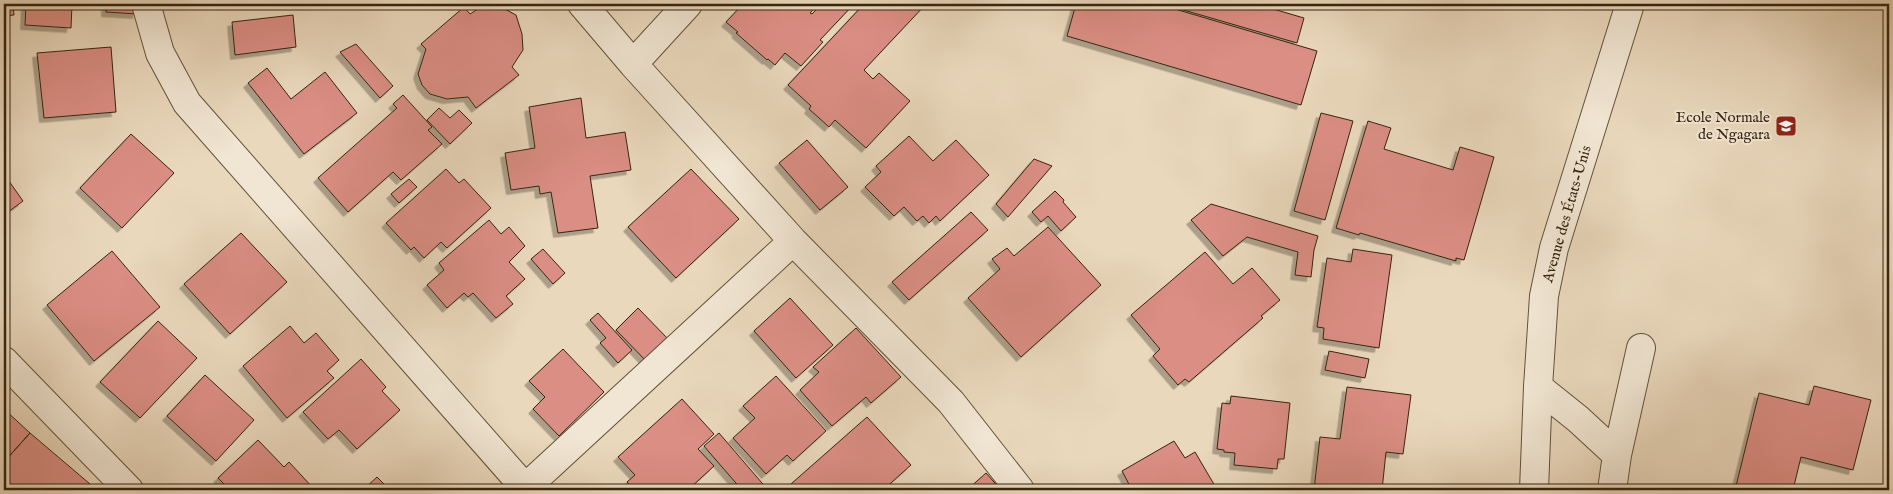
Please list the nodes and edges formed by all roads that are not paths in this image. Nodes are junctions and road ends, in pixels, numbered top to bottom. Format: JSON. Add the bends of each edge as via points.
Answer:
{"nodes":[{"id":1,"x":146,"y":4,"type":"edge"},
{"id":2,"x":582,"y":4,"type":"edge"},
{"id":3,"x":688,"y":4,"type":"edge"},
{"id":4,"x":1630,"y":4,"type":"edge"},
{"id":5,"x":633,"y":64,"type":"junction"},
{"id":6,"x":793,"y":241,"type":"junction"},
{"id":7,"x":1641,"y":348,"type":"dead end"},
{"id":8,"x":4,"y":361,"type":"edge"},
{"id":9,"x":1538,"y":387,"type":"junction"},
{"id":10,"x":1617,"y":455,"type":"junction"},
{"id":11,"x":129,"y":490,"type":"edge"},
{"id":12,"x":525,"y":490,"type":"edge"},
{"id":13,"x":1020,"y":490,"type":"edge"},
{"id":14,"x":1534,"y":490,"type":"edge"},
{"id":15,"x":1612,"y":490,"type":"edge"}],
"edges":[{"from":1,"to":12,"type":"street","via":[[160,53],[187,103]]},
{"from":2,"to":5,"type":"street"},
{"from":3,"to":5,"type":"street"},
{"from":4,"to":9,"type":"street","name":"Avenue des États-Unis","via":[[1554,248],[1544,296]]},
{"from":5,"to":6,"type":"street"},
{"from":6,"to":12,"type":"street"},
{"from":6,"to":13,"type":"street","via":[[951,402]]},
{"from":7,"to":10,"type":"street"},
{"from":8,"to":11,"type":"street"},
{"from":9,"to":10,"type":"street"},
{"from":9,"to":14,"type":"street","name":"Avenue des États-Unis"},
{"from":10,"to":15,"type":"street"}]}
